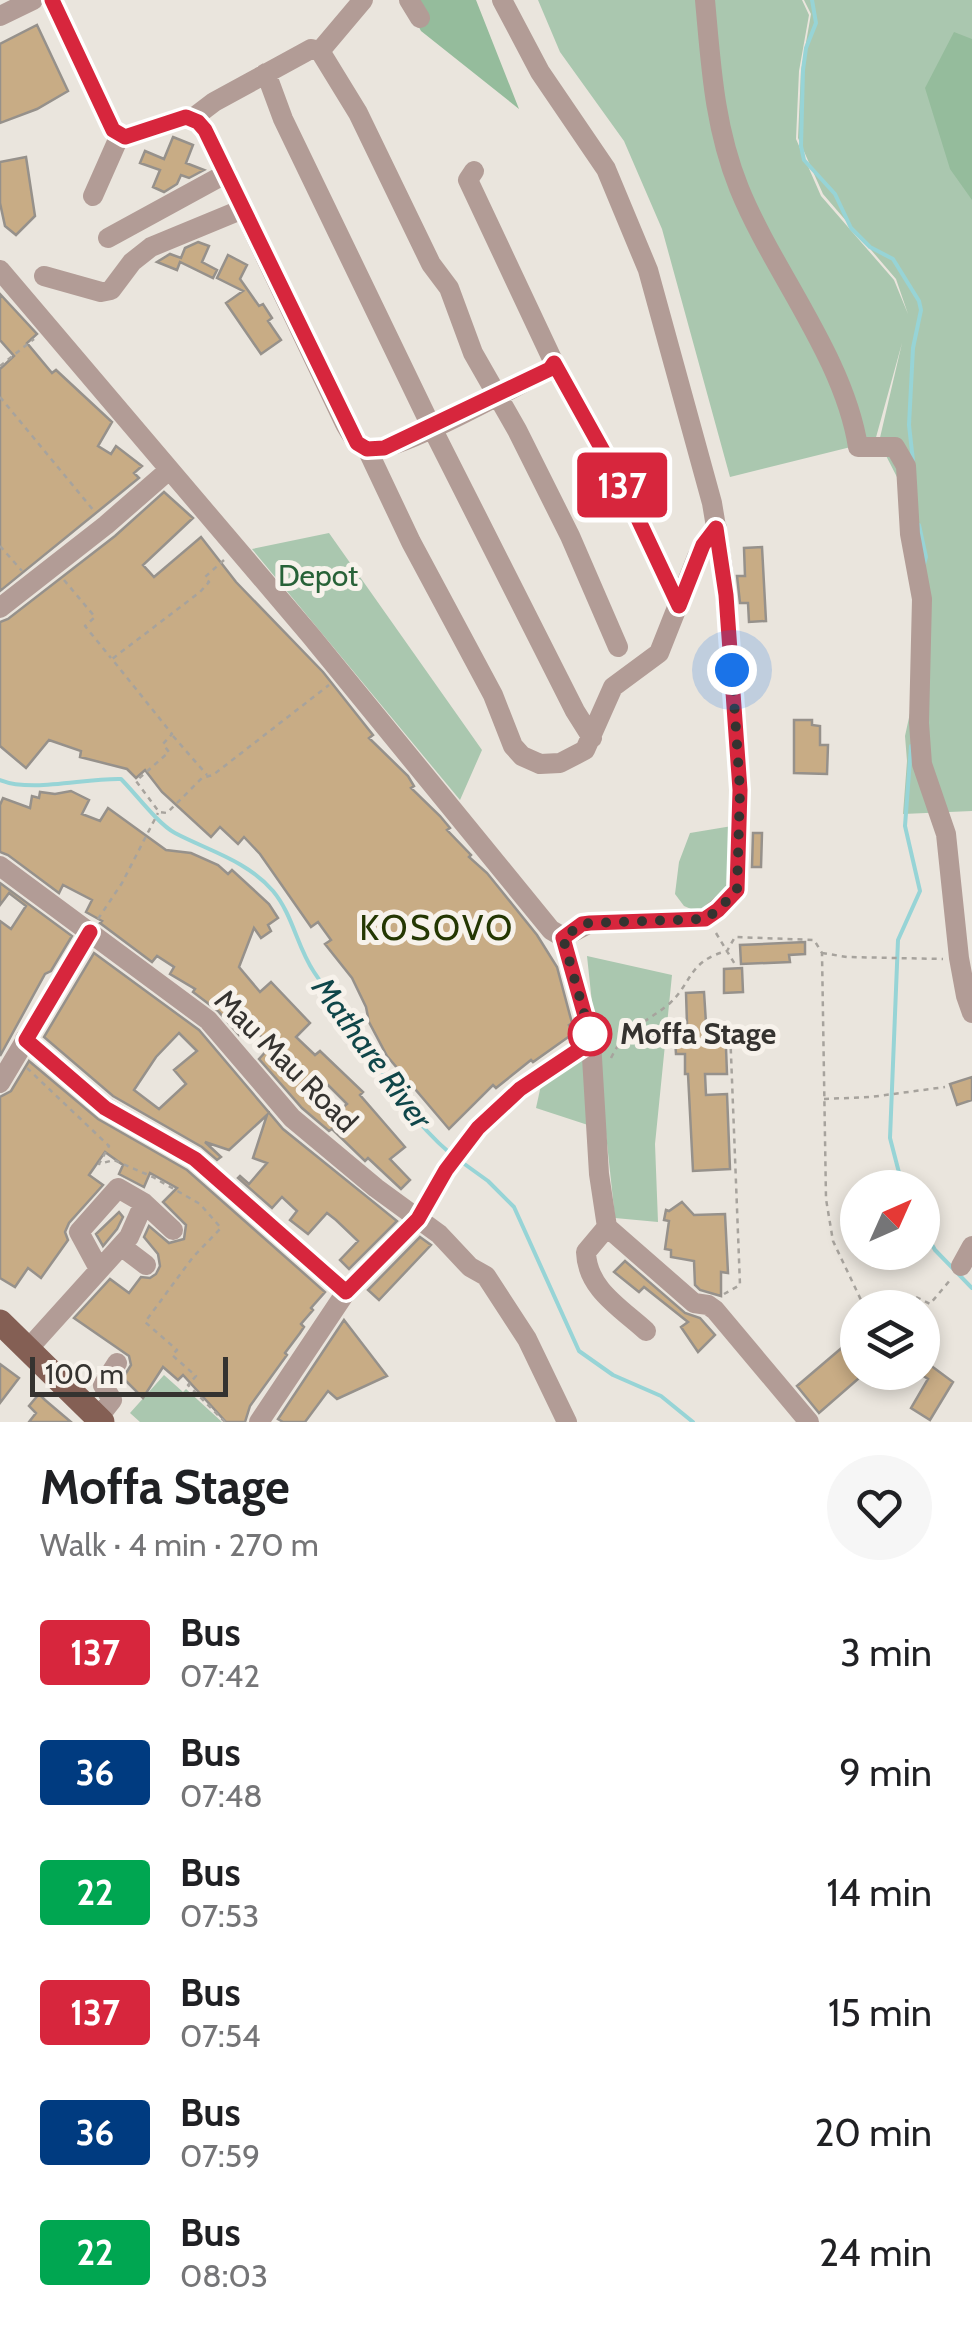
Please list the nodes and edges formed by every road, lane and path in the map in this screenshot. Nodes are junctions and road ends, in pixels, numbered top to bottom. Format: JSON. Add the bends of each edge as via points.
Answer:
{"nodes":[{"id":1,"x":33,"y":0,"type":"edge"},
{"id":2,"x":52,"y":0,"type":"edge"},
{"id":3,"x":364,"y":0,"type":"edge"},
{"id":4,"x":502,"y":0,"type":"edge"},
{"id":5,"x":704,"y":0,"type":"edge"},
{"id":6,"x":0,"y":16,"type":"edge"},
{"id":7,"x":320,"y":50,"type":"junction"},
{"id":8,"x":266,"y":73,"type":"junction"},
{"id":9,"x":193,"y":118,"type":"junction"},
{"id":10,"x":120,"y":135,"type":"junction"},
{"id":11,"x":474,"y":171,"type":"dead end"},
{"id":12,"x":227,"y":173,"type":"junction"},
{"id":13,"x":93,"y":196,"type":"dead end"},
{"id":14,"x":244,"y":209,"type":"junction"},
{"id":15,"x":108,"y":238,"type":"dead end"},
{"id":16,"x":0,"y":270,"type":"edge"},
{"id":17,"x":44,"y":276,"type":"dead end"},
{"id":18,"x":48,"y":328,"type":"junction"},
{"id":19,"x":554,"y":363,"type":"junction"},
{"id":20,"x":0,"y":366,"type":"edge"},
{"id":21,"x":496,"y":396,"type":"junction"},
{"id":22,"x":0,"y":397,"type":"edge"},
{"id":23,"x":432,"y":426,"type":"junction"},
{"id":24,"x":367,"y":449,"type":"junction"},
{"id":25,"x":169,"y":470,"type":"junction"},
{"id":26,"x":106,"y":525,"type":"junction"},
{"id":27,"x":716,"y":528,"type":"junction"},
{"id":28,"x":0,"y":546,"type":"edge"},
{"id":29,"x":242,"y":554,"type":"junction"},
{"id":30,"x":54,"y":567,"type":"junction"},
{"id":31,"x":33,"y":583,"type":"junction"},
{"id":32,"x":679,"y":606,"type":"junction"},
{"id":33,"x":0,"y":608,"type":"edge"},
{"id":34,"x":618,"y":646,"type":"dead end"},
{"id":35,"x":112,"y":659,"type":"junction"},
{"id":36,"x":342,"y":675,"type":"junction"},
{"id":37,"x":172,"y":734,"type":"junction"},
{"id":38,"x":592,"y":738,"type":"junction"},
{"id":39,"x":208,"y":777,"type":"junction"},
{"id":40,"x":159,"y":812,"type":"junction"},
{"id":41,"x":0,"y":866,"type":"edge"},
{"id":42,"x":90,"y":932,"type":"junction"},
{"id":43,"x":716,"y":933,"type":"dead end"},
{"id":44,"x":563,"y":938,"type":"junction"},
{"id":45,"x":728,"y":951,"type":"junction"},
{"id":46,"x":822,"y":953,"type":"junction"},
{"id":47,"x":960,"y":958,"type":"junction"},
{"id":48,"x":736,"y":966,"type":"dead end"},
{"id":49,"x":972,"y":1012,"type":"edge"},
{"id":50,"x":730,"y":1029,"type":"dead end"},
{"id":51,"x":26,"y":1040,"type":"junction"},
{"id":52,"x":592,"y":1041,"type":"junction"},
{"id":53,"x":612,"y":1056,"type":"dead end"},
{"id":54,"x":0,"y":1083,"type":"edge"},
{"id":55,"x":945,"y":1087,"type":"dead end"},
{"id":56,"x":822,"y":1099,"type":"junction"},
{"id":57,"x":144,"y":1203,"type":"junction"},
{"id":58,"x":418,"y":1219,"type":"junction"},
{"id":59,"x":606,"y":1227,"type":"junction"},
{"id":60,"x":172,"y":1230,"type":"dead end"},
{"id":61,"x":122,"y":1246,"type":"junction"},
{"id":62,"x":972,"y":1246,"type":"edge"},
{"id":63,"x":146,"y":1266,"type":"dead end"},
{"id":64,"x":961,"y":1266,"type":"joint"},
{"id":65,"x":99,"y":1270,"type":"junction"},
{"id":66,"x":856,"y":1290,"type":"edge"},
{"id":67,"x":346,"y":1292,"type":"junction"},
{"id":68,"x":940,"y":1293,"type":"edge"},
{"id":69,"x":708,"y":1305,"type":"junction"},
{"id":70,"x":0,"y":1322,"type":"edge"},
{"id":71,"x":646,"y":1330,"type":"dead end"},
{"id":72,"x":28,"y":1350,"type":"junction"},
{"id":73,"x":117,"y":1363,"type":"dead end"},
{"id":74,"x":100,"y":1420,"type":"edge"},
{"id":75,"x":264,"y":1420,"type":"edge"},
{"id":76,"x":567,"y":1422,"type":"edge"},
{"id":77,"x":809,"y":1422,"type":"edge"}],
"edges":[{"from":1,"to":6,"type":"street"},
{"from":2,"to":10,"type":"street","via":[[108,124]]},
{"from":3,"to":7,"type":"street"},
{"from":4,"to":27,"type":"street","via":[[540,72],[606,168],[636,237]]},
{"from":5,"to":47,"type":"street","via":[[713,97],[740,192],[820,344],[858,446],[895,448],[906,466],[922,600],[922,764],[946,834]]},
{"from":7,"to":8,"type":"street"},
{"from":7,"to":21,"type":"street","via":[[448,288]]},
{"from":8,"to":9,"type":"street"},
{"from":8,"to":23,"type":"street"},
{"from":9,"to":10,"type":"street"},
{"from":9,"to":12,"type":"street"},
{"from":10,"to":13,"type":"street"},
{"from":11,"to":19,"type":"street","via":[[468,180]]},
{"from":12,"to":14,"type":"street"},
{"from":12,"to":15,"type":"street"},
{"from":14,"to":17,"type":"street","via":[[151,247],[111,290]]},
{"from":14,"to":24,"type":"street","via":[[346,424]]},
{"from":16,"to":18,"type":"street"},
{"from":18,"to":20,"type":"path"},
{"from":18,"to":25,"type":"street"},
{"from":19,"to":21,"type":"street"},
{"from":19,"to":32,"type":"street"},
{"from":21,"to":23,"type":"street"},
{"from":21,"to":34,"type":"street","via":[[570,536]]},
{"from":22,"to":26,"type":"path"},
{"from":23,"to":24,"type":"street"},
{"from":23,"to":38,"type":"street"},
{"from":24,"to":38,"type":"street","via":[[514,746],[530,760],[554,764],[577,756]]},
{"from":25,"to":26,"type":"street"},
{"from":25,"to":29,"type":"street"},
{"from":26,"to":30,"type":"street"},
{"from":27,"to":32,"type":"street"},
{"from":27,"to":44,"type":"street","via":[[740,790],[737,890],[705,919],[582,924]]},
{"from":28,"to":31,"type":"path"},
{"from":29,"to":35,"type":"path","via":[[226,558],[205,577],[209,582],[200,592]]},
{"from":29,"to":36,"type":"street"},
{"from":30,"to":31,"type":"street"},
{"from":30,"to":35,"type":"path","via":[[95,617],[85,626]]},
{"from":31,"to":33,"type":"street"},
{"from":32,"to":38,"type":"street","via":[[659,652],[610,692]]},
{"from":35,"to":37,"type":"path"},
{"from":36,"to":39,"type":"path"},
{"from":36,"to":44,"type":"street"},
{"from":37,"to":39,"type":"path"},
{"from":37,"to":40,"type":"path","via":[[162,744],[169,752],[136,782]]},
{"from":39,"to":40,"type":"path","via":[[167,813]]},
{"from":40,"to":42,"type":"path"},
{"from":41,"to":42,"type":"street","name":"Mau Mau Road"},
{"from":42,"to":51,"type":"street"},
{"from":42,"to":58,"type":"street","name":"Mau Mau Road","via":[[208,1020],[292,1118]]},
{"from":43,"to":45,"type":"path"},
{"from":44,"to":52,"type":"street"},
{"from":45,"to":46,"type":"path","via":[[735,937],[814,940]]},
{"from":45,"to":48,"type":"path"},
{"from":45,"to":53,"type":"path","via":[[698,964],[672,1001],[621,1038]]},
{"from":46,"to":47,"type":"path"},
{"from":46,"to":56,"type":"path"},
{"from":47,"to":49,"type":"street"},
{"from":50,"to":69,"type":"path","via":[[740,1284]]},
{"from":51,"to":54,"type":"street"},
{"from":51,"to":67,"type":"street","via":[[105,1108],[195,1159]]},
{"from":52,"to":58,"type":"street","via":[[520,1089],[478,1128]]},
{"from":52,"to":59,"type":"street"},
{"from":55,"to":56,"type":"path"},
{"from":56,"to":66,"type":"path","via":[[833,1241]]},
{"from":57,"to":60,"type":"street"},
{"from":57,"to":61,"type":"street"},
{"from":57,"to":65,"type":"street","via":[[118,1188],[82,1227],[80,1236]]},
{"from":58,"to":67,"type":"street"},
{"from":58,"to":76,"type":"street","name":"Mau Mau Road","via":[[492,1285]]},
{"from":59,"to":69,"type":"street","via":[[694,1303]]},
{"from":59,"to":71,"type":"street","via":[[586,1252],[586,1269]]},
{"from":61,"to":63,"type":"street"},
{"from":61,"to":65,"type":"street"},
{"from":62,"to":64,"type":"street"},
{"from":64,"to":68,"type":"path"},
{"from":65,"to":72,"type":"street"},
{"from":67,"to":75,"type":"street"},
{"from":69,"to":77,"type":"street"},
{"from":70,"to":72,"type":"main road"},
{"from":72,"to":74,"type":"main road"},
{"from":73,"to":74,"type":"street","via":[[104,1385],[112,1396]]}]}
